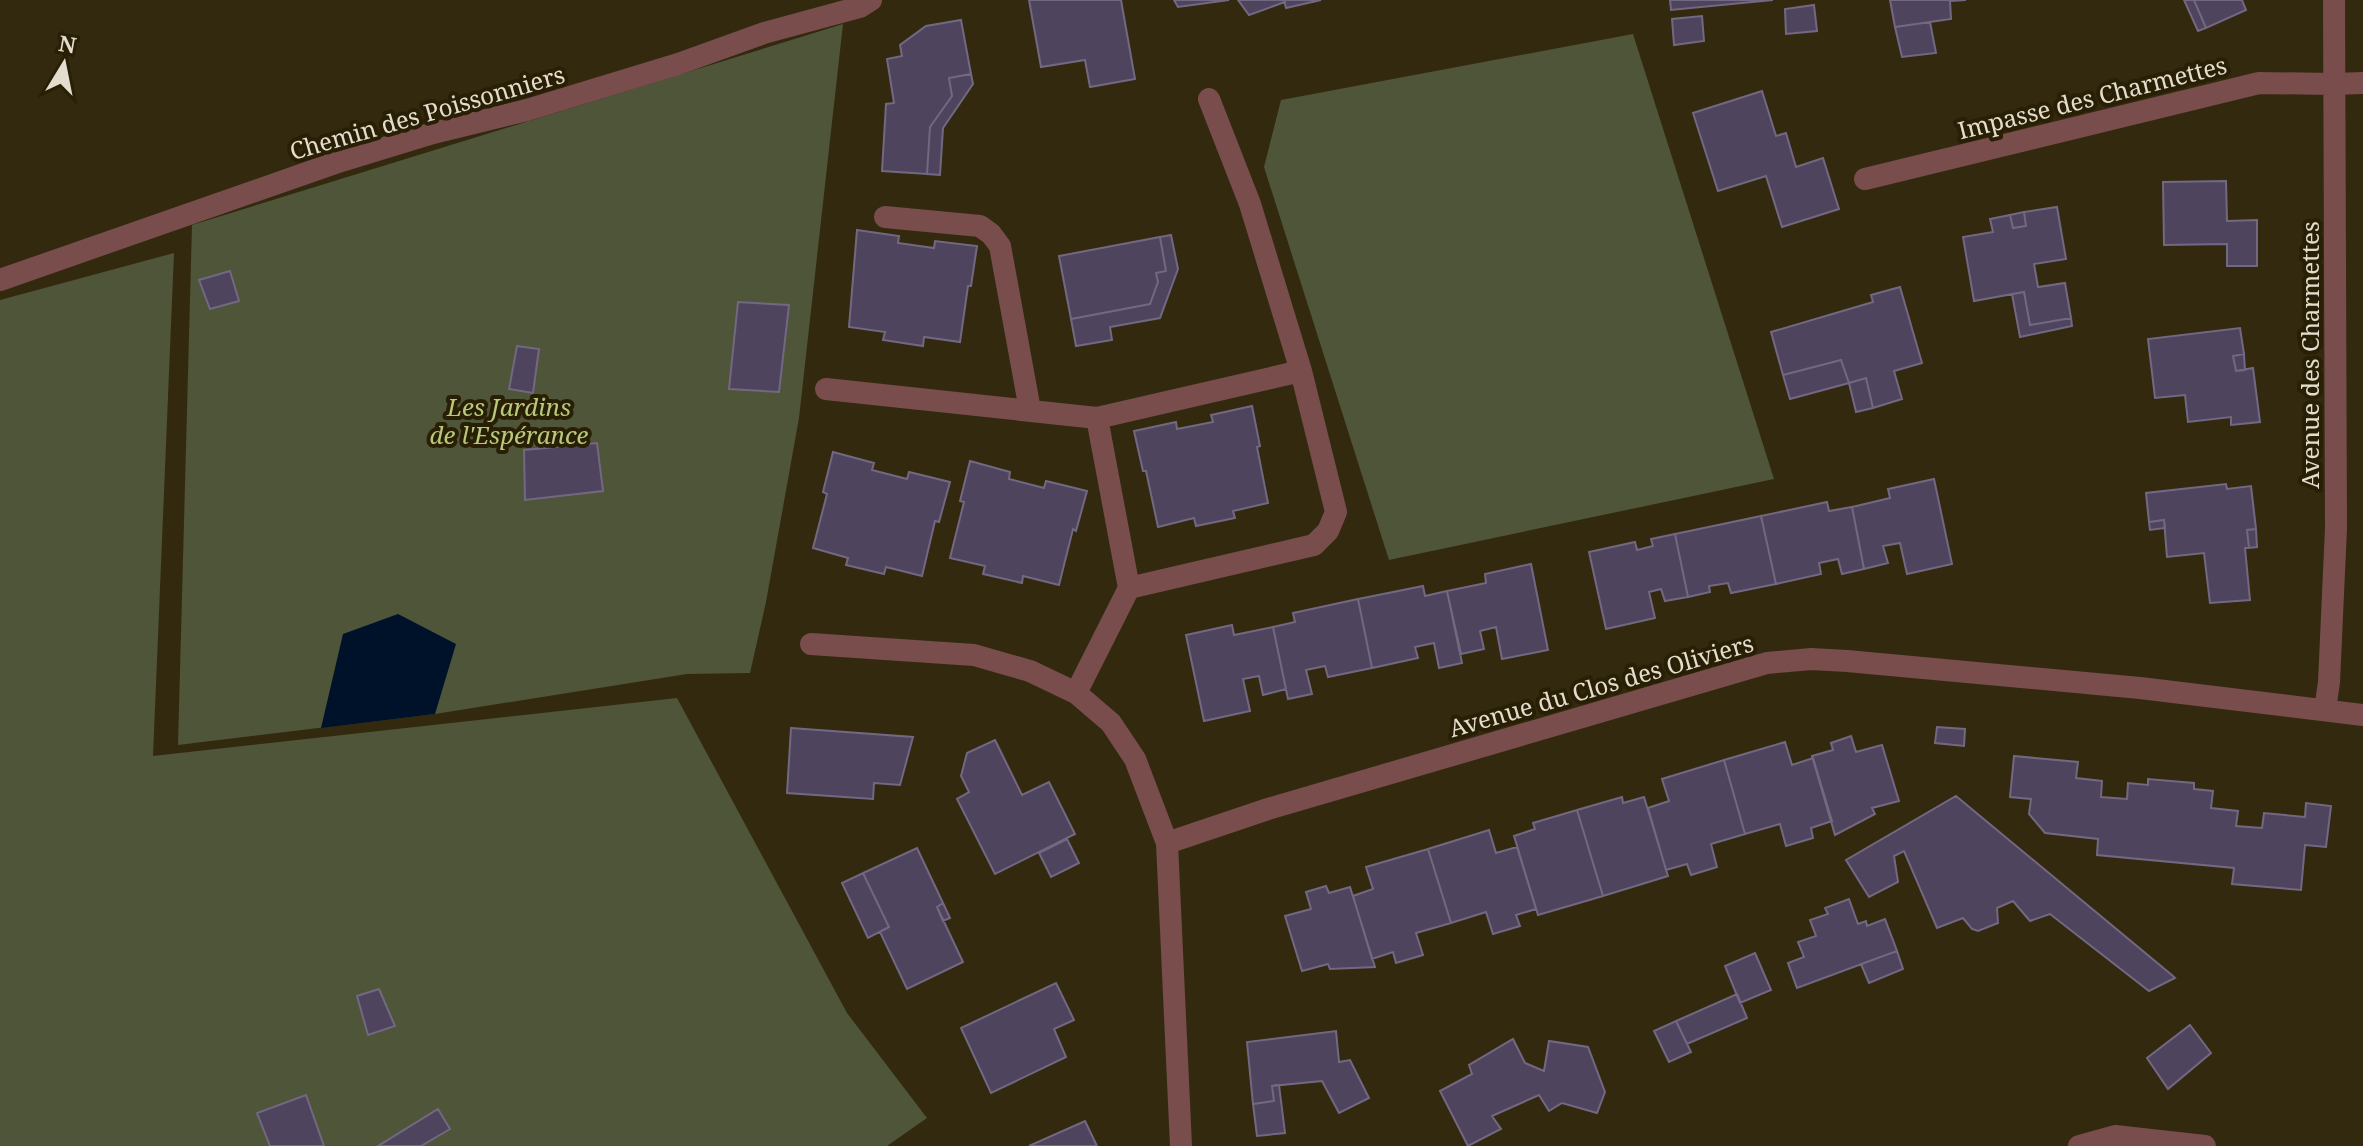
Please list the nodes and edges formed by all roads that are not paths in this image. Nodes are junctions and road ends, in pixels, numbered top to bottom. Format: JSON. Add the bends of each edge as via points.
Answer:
{"nodes":[{"id":1,"x":871,"y":0,"type":"edge"},
{"id":2,"x":2334,"y":0,"type":"edge"},
{"id":3,"x":2363,"y":83,"type":"edge"},
{"id":4,"x":2334,"y":84,"type":"junction"},
{"id":5,"x":1209,"y":99,"type":"dead end"},
{"id":6,"x":1865,"y":179,"type":"dead end"},
{"id":7,"x":885,"y":217,"type":"dead end"},
{"id":8,"x":0,"y":280,"type":"edge"},
{"id":9,"x":1301,"y":371,"type":"junction"},
{"id":10,"x":826,"y":389,"type":"dead end"},
{"id":11,"x":1030,"y":410,"type":"junction"},
{"id":12,"x":1097,"y":418,"type":"junction"},
{"id":13,"x":1129,"y":588,"type":"junction"},
{"id":14,"x":811,"y":644,"type":"dead end"},
{"id":15,"x":1076,"y":693,"type":"junction"},
{"id":16,"x":2325,"y":710,"type":"junction"},
{"id":17,"x":2363,"y":715,"type":"edge"},
{"id":18,"x":1167,"y":843,"type":"junction"},
{"id":19,"x":1181,"y":1146,"type":"edge"},
{"id":20,"x":2079,"y":1146,"type":"edge"},
{"id":21,"x":2205,"y":1146,"type":"edge"}],
"edges":[{"from":1,"to":8,"type":"street","name":"Chemin des Poissonniers","via":[[624,80],[335,163]]},
{"from":2,"to":4,"type":"street","name":"Avenue des Charmettes"},
{"from":3,"to":4,"type":"street","name":"Impasse des Charmettes"},
{"from":4,"to":6,"type":"street","name":"Impasse des Charmettes","via":[[2259,83]]},
{"from":4,"to":16,"type":"street","name":"Avenue des Charmettes","via":[[2336,528]]},
{"from":5,"to":9,"type":"street","via":[[1250,204]]},
{"from":7,"to":11,"type":"street","via":[[980,226],[991,234],[1000,246]]},
{"from":9,"to":12,"type":"street"},
{"from":9,"to":13,"type":"street","via":[[1336,512],[1328,531],[1314,545]]},
{"from":10,"to":11,"type":"street"},
{"from":11,"to":12,"type":"street"},
{"from":12,"to":13,"type":"street"},
{"from":13,"to":15,"type":"street"},
{"from":14,"to":15,"type":"street","via":[[974,655],[1030,671]]},
{"from":15,"to":18,"type":"street","via":[[1111,723],[1135,759]]},
{"from":16,"to":17,"type":"street","name":"Avenue du Clos des Oliviers"},
{"from":16,"to":18,"type":"street","name":"Avenue du Clos des Oliviers","via":[[1847,661],[1767,663]]},
{"from":18,"to":19,"type":"street"},
{"from":20,"to":21,"type":"street","via":[[2115,1136]]}]}
